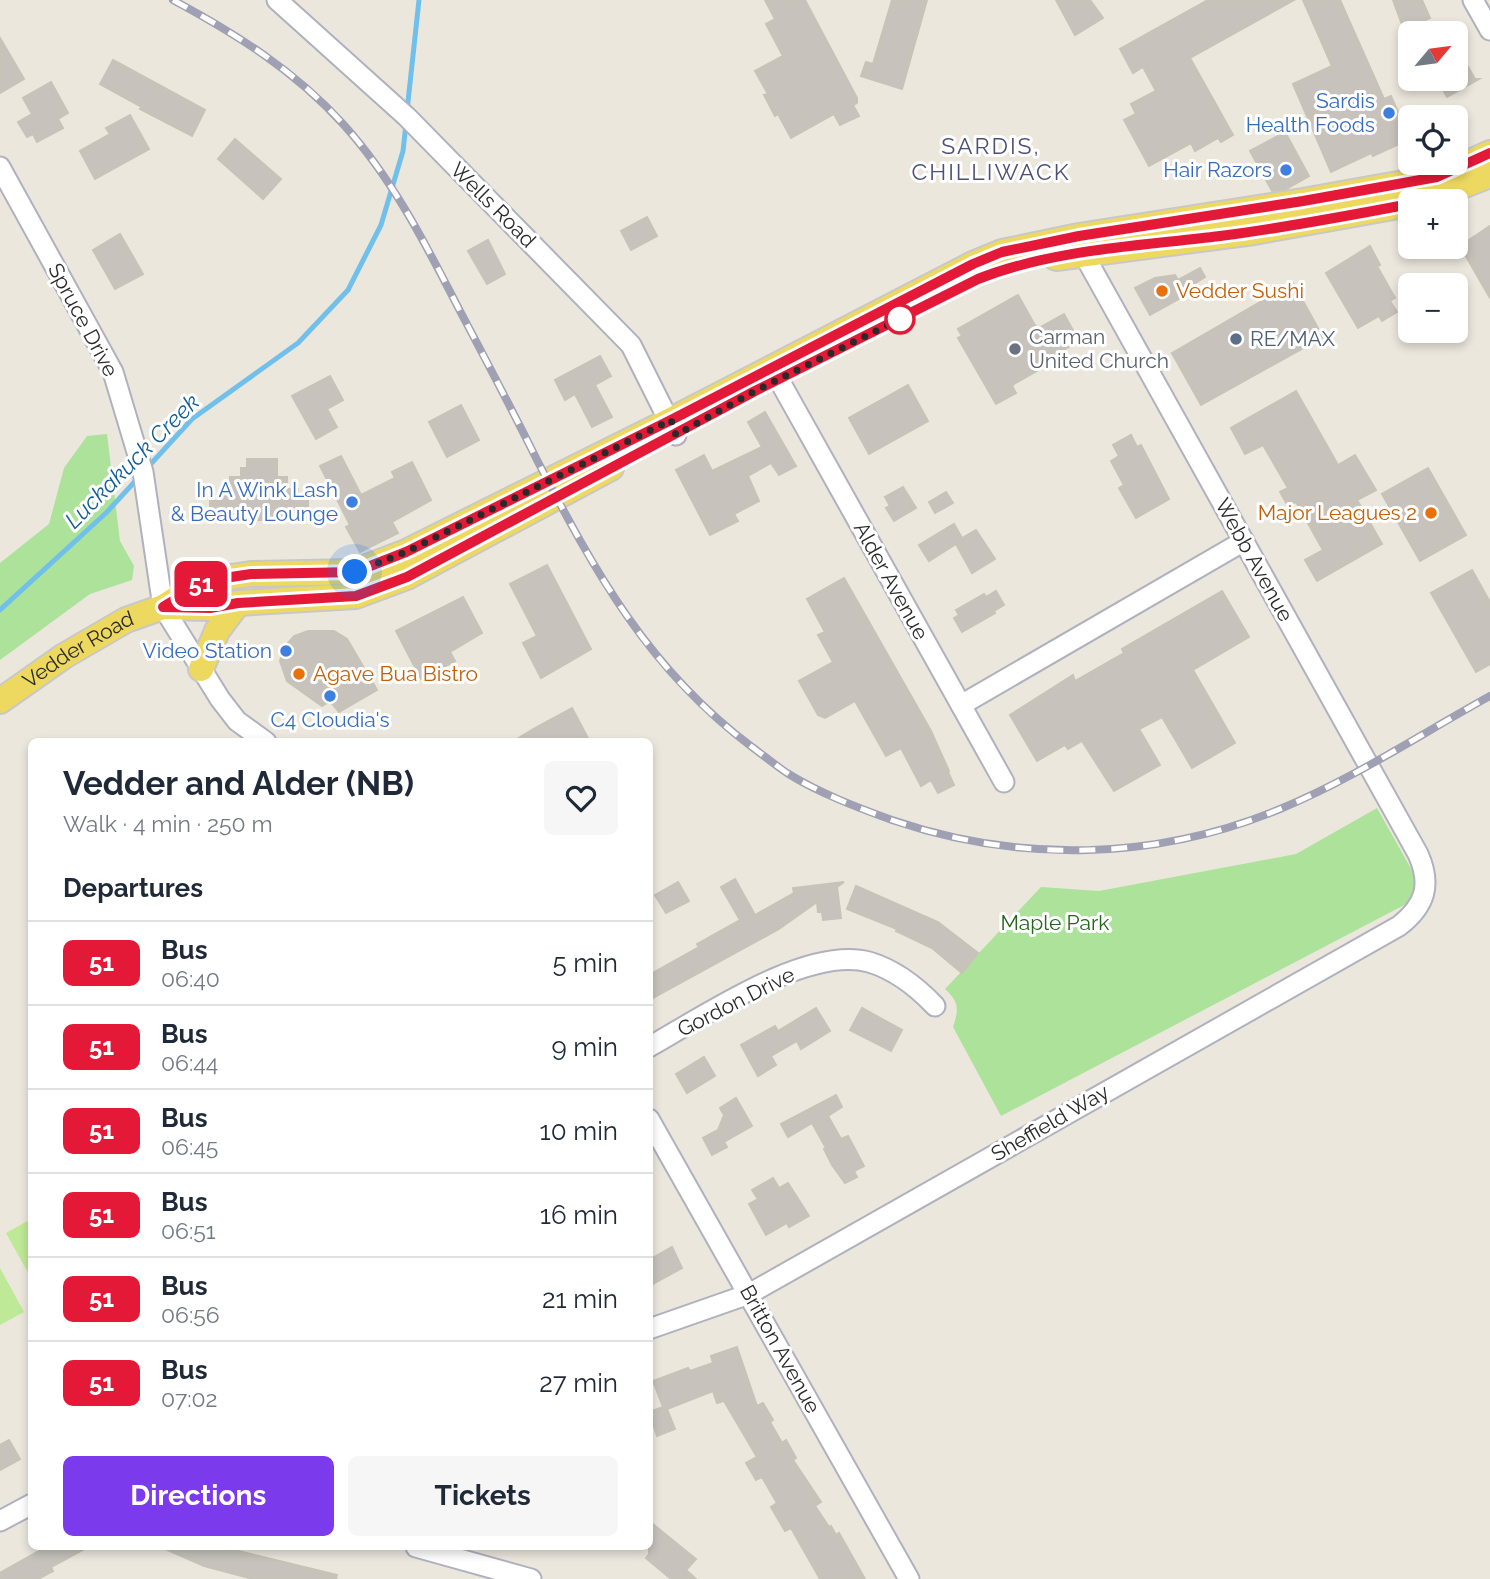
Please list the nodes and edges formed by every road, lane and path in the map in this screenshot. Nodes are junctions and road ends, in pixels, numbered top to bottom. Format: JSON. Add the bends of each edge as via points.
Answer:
{"nodes":[{"id":1,"x":277,"y":0,"type":"edge"},
{"id":2,"x":1473,"y":0,"type":"edge"},
{"id":3,"x":1490,"y":30,"type":"edge"},
{"id":4,"x":1490,"y":153,"type":"edge"},
{"id":5,"x":0,"y":167,"type":"edge"},
{"id":6,"x":1490,"y":175,"type":"edge"},
{"id":7,"x":1454,"y":189,"type":"edge"},
{"id":8,"x":1398,"y":206,"type":"edge"},
{"id":9,"x":1081,"y":244,"type":"junction"},
{"id":10,"x":779,"y":380,"type":"junction"},
{"id":11,"x":674,"y":427,"type":"junction"},
{"id":12,"x":1244,"y":541,"type":"junction"},
{"id":13,"x":238,"y":603,"type":"junction"},
{"id":14,"x":163,"y":607,"type":"junction"},
{"id":15,"x":201,"y":668,"type":"junction"},
{"id":16,"x":0,"y":701,"type":"edge"},
{"id":17,"x":961,"y":705,"type":"junction"},
{"id":18,"x":260,"y":738,"type":"edge"},
{"id":19,"x":1004,"y":782,"type":"dead end"},
{"id":20,"x":1426,"y":884,"type":"joint"},
{"id":21,"x":936,"y":1006,"type":"dead end"},
{"id":22,"x":653,"y":1045,"type":"edge"},
{"id":23,"x":653,"y":1126,"type":"edge"},
{"id":24,"x":749,"y":1294,"type":"junction"},
{"id":25,"x":653,"y":1328,"type":"edge"},
{"id":26,"x":28,"y":1506,"type":"edge"},
{"id":27,"x":0,"y":1521,"type":"edge"},
{"id":28,"x":427,"y":1550,"type":"edge"},
{"id":29,"x":531,"y":1579,"type":"edge"},
{"id":30,"x":909,"y":1579,"type":"edge"}],
"edges":[{"from":1,"to":11,"type":"street","name":"Wells Road","via":[[407,117],[632,345]]},
{"from":2,"to":3,"type":"street"},
{"from":4,"to":9,"type":"main road","name":"Vedder Road","via":[[1437,177]]},
{"from":5,"to":14,"type":"street","name":"Spruce Drive","via":[[113,372],[143,472]]},
{"from":6,"to":7,"type":"main road"},
{"from":8,"to":9,"type":"main road","name":"Vedder Road","via":[[1254,232]]},
{"from":9,"to":10,"type":"main road","name":"Vedder Road","via":[[978,279]]},
{"from":9,"to":11,"type":"main road","name":"Vedder Road","via":[[1002,252],[973,264]]},
{"from":9,"to":12,"type":"street","name":"Webb Avenue"},
{"from":10,"to":11,"type":"main road","name":"Vedder Road"},
{"from":10,"to":17,"type":"street","name":"Alder Avenue"},
{"from":11,"to":13,"type":"main road","name":"Vedder Road","via":[[407,577],[356,596]]},
{"from":11,"to":14,"type":"main road","name":"Vedder Road","via":[[355,572],[251,574],[205,581]]},
{"from":12,"to":17,"type":"street"},
{"from":12,"to":20,"type":"street","name":"Webb Avenue","via":[[1418,854]]},
{"from":13,"to":14,"type":"main road","name":"Vedder Road","via":[[210,608]]},
{"from":13,"to":15,"type":"main road","via":[[218,631]]},
{"from":14,"to":15,"type":"street"},
{"from":14,"to":16,"type":"main road","name":"Vedder Road","via":[[116,626]]},
{"from":15,"to":18,"type":"street","via":[[237,721]]},
{"from":17,"to":19,"type":"street","name":"Alder Avenue"},
{"from":20,"to":24,"type":"street","name":"Sheffield Way","via":[[1419,907],[1399,926]]},
{"from":21,"to":22,"type":"street","name":"Gordon Drive","via":[[915,986],[869,962],[813,964],[777,976]]},
{"from":23,"to":24,"type":"street","name":"Britton Avenue"},
{"from":24,"to":25,"type":"street","name":"Sheffield Way"},
{"from":24,"to":30,"type":"street","name":"Britton Avenue"},
{"from":26,"to":27,"type":"street"},
{"from":28,"to":29,"type":"street"}]}
